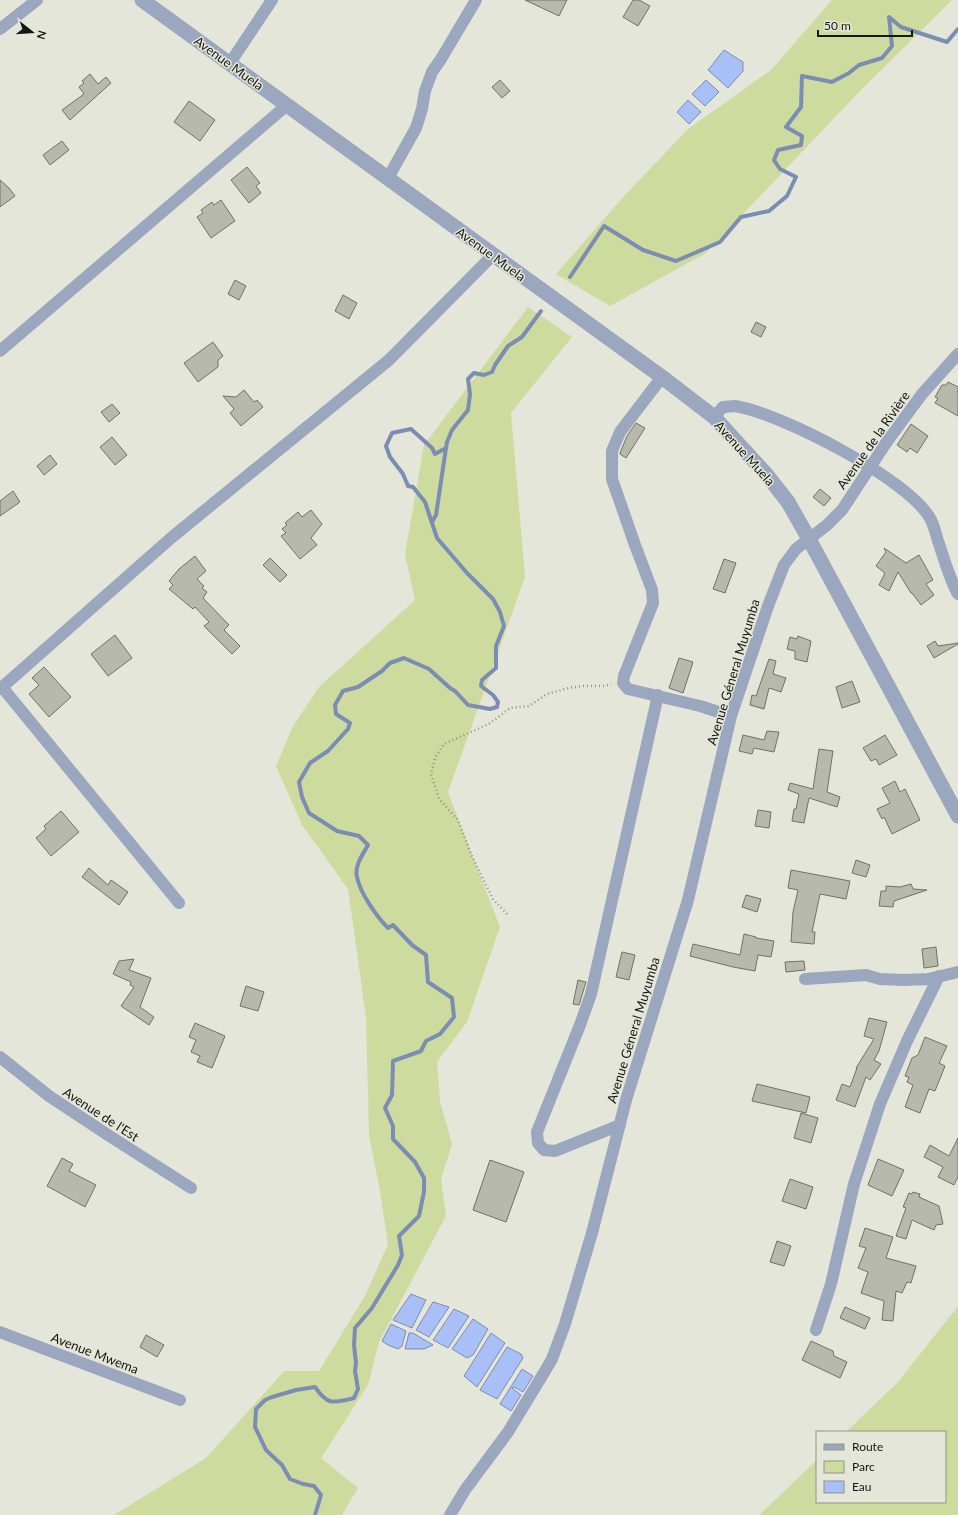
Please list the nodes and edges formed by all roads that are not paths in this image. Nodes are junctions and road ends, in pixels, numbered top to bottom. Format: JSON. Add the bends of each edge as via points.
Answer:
{"nodes":[{"id":1,"x":37,"y":0,"type":"edge"},
{"id":2,"x":142,"y":0,"type":"edge"},
{"id":3,"x":272,"y":0,"type":"edge"},
{"id":4,"x":476,"y":0,"type":"edge"},
{"id":5,"x":0,"y":29,"type":"edge"},
{"id":6,"x":230,"y":63,"type":"junction"},
{"id":7,"x":287,"y":105,"type":"junction"},
{"id":8,"x":388,"y":178,"type":"junction"},
{"id":9,"x":493,"y":255,"type":"junction"},
{"id":10,"x":0,"y":351,"type":"edge"},
{"id":11,"x":958,"y":354,"type":"edge"},
{"id":12,"x":662,"y":377,"type":"junction"},
{"id":13,"x":714,"y":417,"type":"junction"},
{"id":14,"x":870,"y":467,"type":"junction"},
{"id":15,"x":809,"y":539,"type":"junction"},
{"id":16,"x":958,"y":594,"type":"edge"},
{"id":17,"x":1,"y":688,"type":"edge"},
{"id":18,"x":658,"y":695,"type":"junction"},
{"id":19,"x":731,"y":716,"type":"junction"},
{"id":20,"x":958,"y":816,"type":"edge"},
{"id":21,"x":179,"y":903,"type":"dead end"},
{"id":22,"x":958,"y":972,"type":"edge"},
{"id":23,"x":939,"y":976,"type":"junction"},
{"id":24,"x":805,"y":979,"type":"dead end"},
{"id":25,"x":0,"y":1057,"type":"edge"},
{"id":26,"x":620,"y":1124,"type":"junction"},
{"id":27,"x":192,"y":1188,"type":"dead end"},
{"id":28,"x":816,"y":1330,"type":"dead end"},
{"id":29,"x":0,"y":1332,"type":"edge"},
{"id":30,"x":180,"y":1400,"type":"dead end"},
{"id":31,"x":450,"y":1515,"type":"edge"}],
"edges":[{"from":1,"to":5,"type":"street"},
{"from":2,"to":6,"type":"street","name":"Avenue Muela"},
{"from":3,"to":6,"type":"street"},
{"from":4,"to":8,"type":"street","via":[[432,72],[416,128]]},
{"from":6,"to":7,"type":"street","name":"Avenue Muela"},
{"from":7,"to":8,"type":"street","name":"Avenue Muela"},
{"from":7,"to":10,"type":"street"},
{"from":8,"to":9,"type":"street","name":"Avenue Muela"},
{"from":9,"to":12,"type":"street","name":"Avenue Muela"},
{"from":9,"to":17,"type":"street","via":[[388,360],[171,538]]},
{"from":11,"to":14,"type":"street","name":"Avenue de la Rivière","via":[[922,394]]},
{"from":12,"to":13,"type":"street","name":"Avenue Muela"},
{"from":12,"to":18,"type":"street","via":[[620,432],[612,451],[612,479],[652,590],[653,603],[623,683],[628,689]]},
{"from":13,"to":14,"type":"street","via":[[723,407],[734,406],[765,414],[821,439]]},
{"from":13,"to":15,"type":"street","name":"Avenue Muela","via":[[788,502]]},
{"from":14,"to":15,"type":"street","name":"Avenue de la Rivière","via":[[842,510]]},
{"from":14,"to":16,"type":"street","via":[[920,504],[931,520]]},
{"from":15,"to":19,"type":"street","name":"Avenue Géneral Muyumba","via":[[784,565]]},
{"from":15,"to":20,"type":"street","name":"Avenue Muela"},
{"from":17,"to":21,"type":"street"},
{"from":18,"to":19,"type":"street"},
{"from":18,"to":26,"type":"street","via":[[591,994],[537,1132],[538,1143],[544,1150],[555,1151]]},
{"from":19,"to":26,"type":"street","name":"Avenue Géneral Muyumba","via":[[688,900]]},
{"from":22,"to":23,"type":"street"},
{"from":23,"to":24,"type":"street","via":[[904,980],[880,979],[866,975]]},
{"from":23,"to":28,"type":"street","via":[[880,1104],[854,1184],[831,1284]]},
{"from":25,"to":27,"type":"street","name":"Avenue de l'Est","via":[[49,1096]]},
{"from":26,"to":31,"type":"street","name":"Avenue Géneral Muyumba","via":[[592,1233],[552,1359],[508,1432],[465,1490]]},
{"from":29,"to":30,"type":"street","name":"Avenue Mwema"}]}
